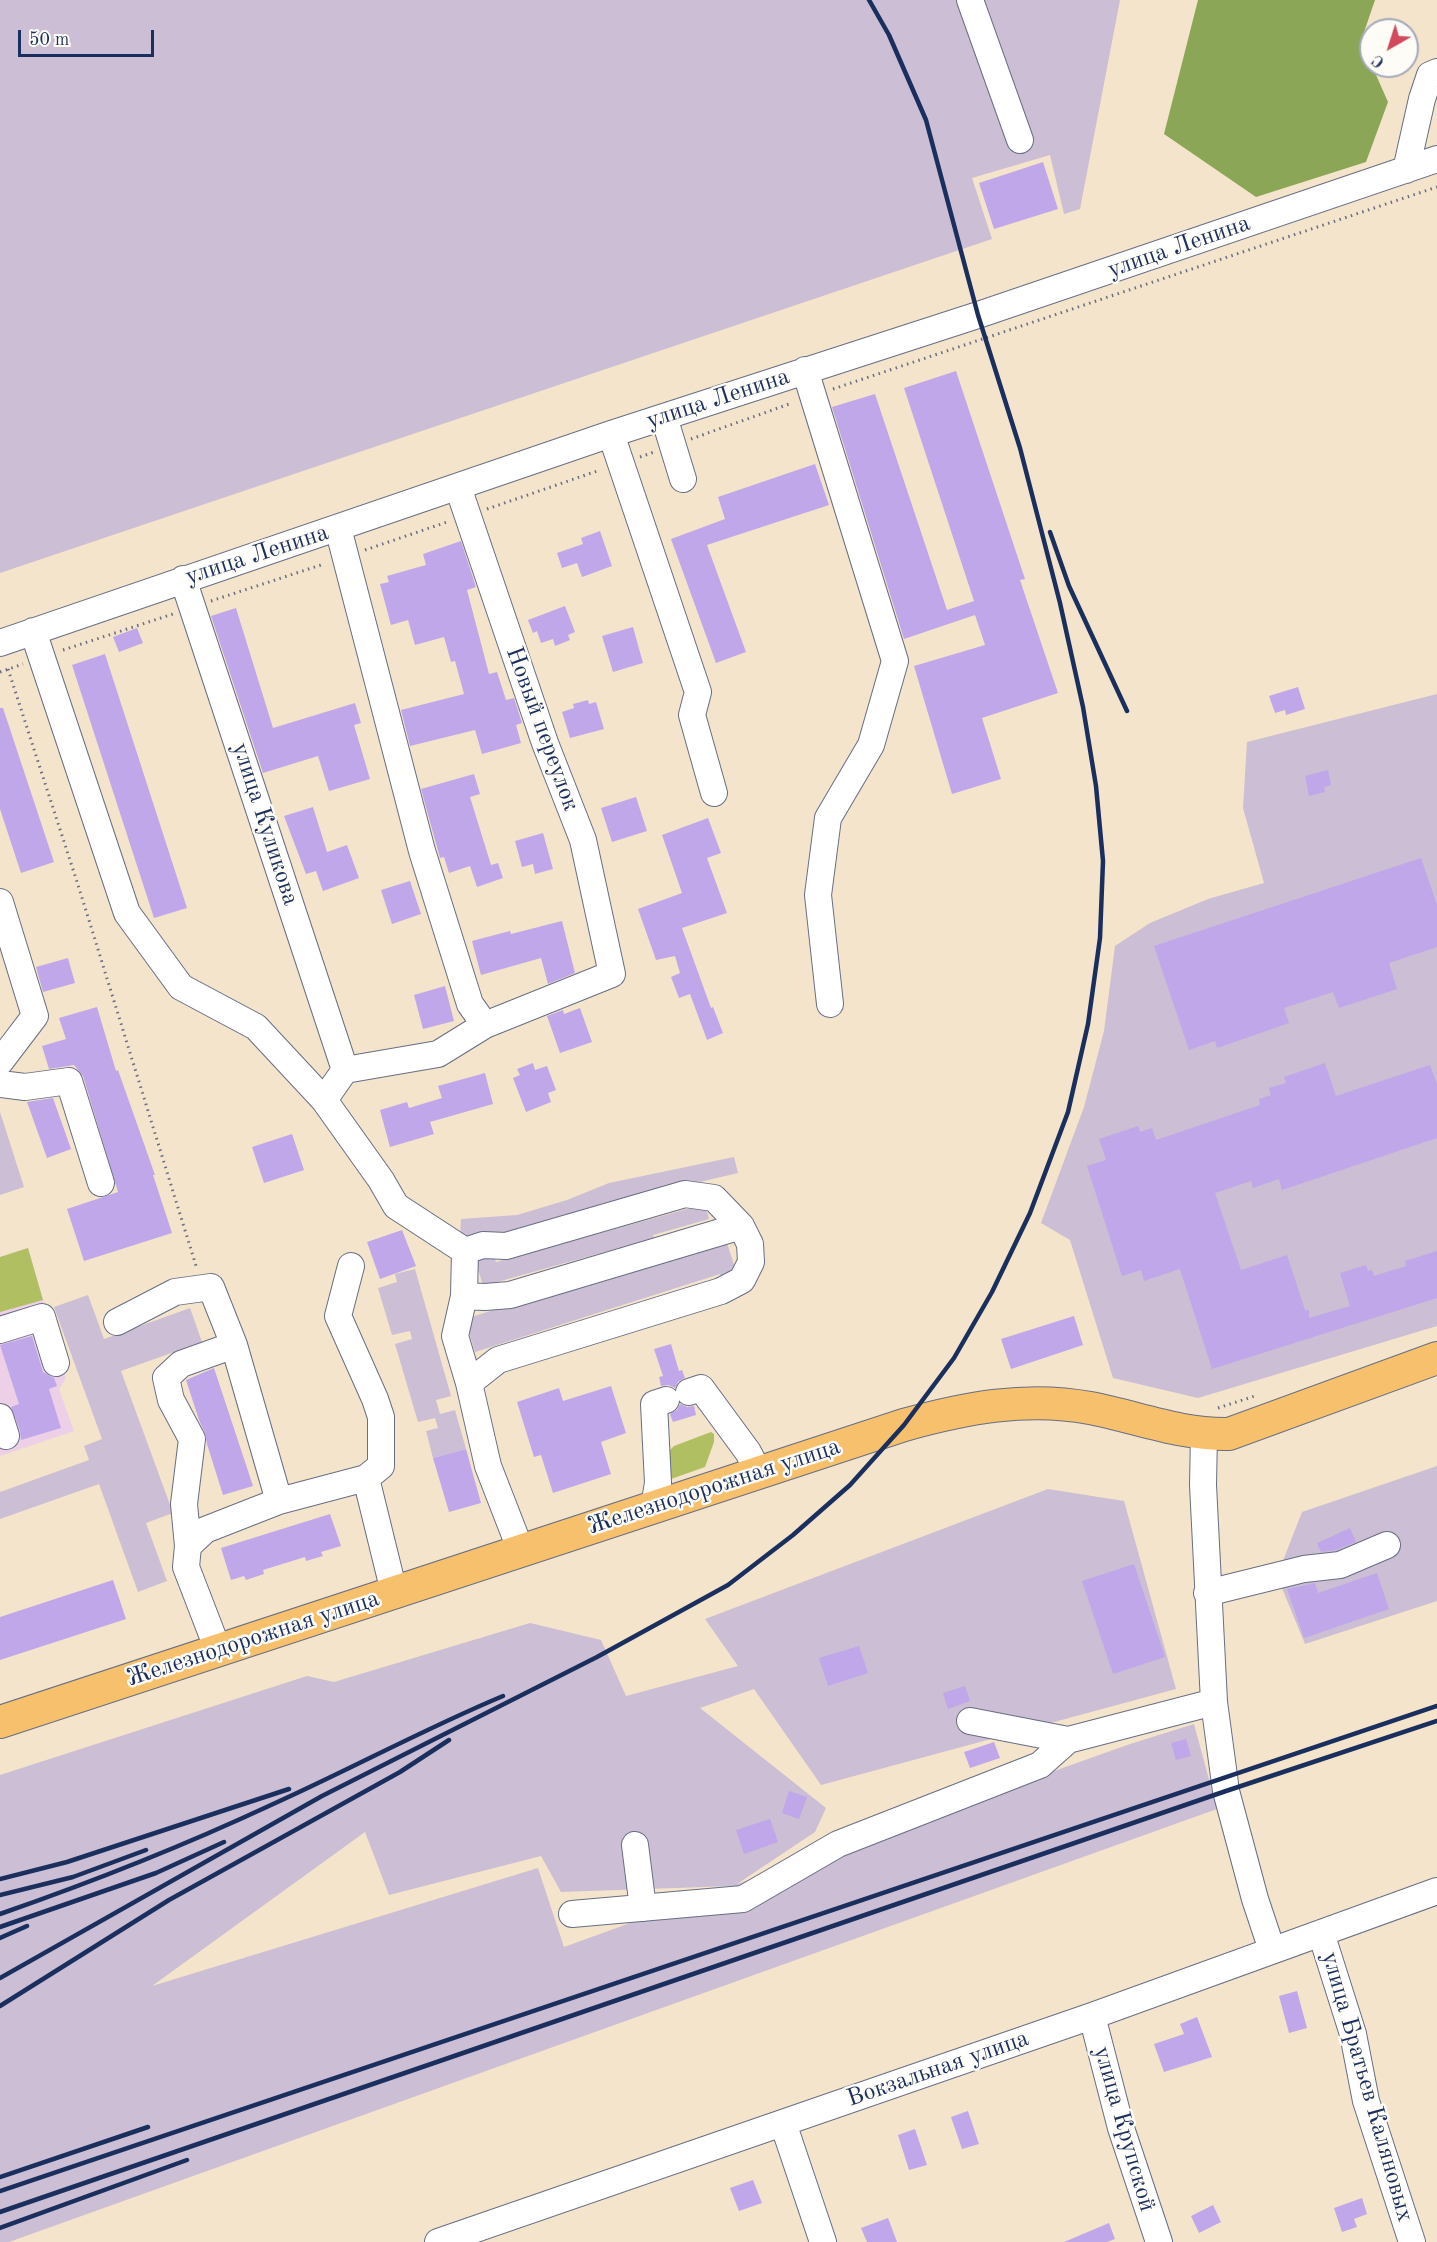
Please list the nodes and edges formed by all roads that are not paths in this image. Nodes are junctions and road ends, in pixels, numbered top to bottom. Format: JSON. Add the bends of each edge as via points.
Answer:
{"nodes":[{"id":1,"x":970,"y":0,"type":"edge"},
{"id":2,"x":1437,"y":72,"type":"edge"},
{"id":3,"x":1020,"y":140,"type":"dead end"},
{"id":4,"x":1437,"y":159,"type":"edge"},
{"id":5,"x":1406,"y":170,"type":"junction"},
{"id":6,"x":805,"y":370,"type":"junction"},
{"id":7,"x":664,"y":417,"type":"junction"},
{"id":8,"x":611,"y":434,"type":"junction"},
{"id":9,"x":683,"y":479,"type":"dead end"},
{"id":10,"x":458,"y":487,"type":"junction"},
{"id":11,"x":338,"y":528,"type":"junction"},
{"id":12,"x":183,"y":579,"type":"junction"},
{"id":13,"x":33,"y":631,"type":"junction"},
{"id":14,"x":0,"y":643,"type":"edge"},
{"id":15,"x":714,"y":793,"type":"dead end"},
{"id":16,"x":0,"y":902,"type":"edge"},
{"id":17,"x":830,"y":1004,"type":"dead end"},
{"id":18,"x":484,"y":1025,"type":"junction"},
{"id":19,"x":0,"y":1062,"type":"edge"},
{"id":20,"x":345,"y":1070,"type":"junction"},
{"id":21,"x":0,"y":1084,"type":"edge"},
{"id":22,"x":324,"y":1100,"type":"junction"},
{"id":23,"x":101,"y":1183,"type":"dead end"},
{"id":24,"x":741,"y":1226,"type":"junction"},
{"id":25,"x":465,"y":1251,"type":"junction"},
{"id":26,"x":351,"y":1266,"type":"dead end"},
{"id":27,"x":464,"y":1296,"type":"junction"},
{"id":28,"x":117,"y":1322,"type":"dead end"},
{"id":29,"x":0,"y":1330,"type":"edge"},
{"id":30,"x":234,"y":1346,"type":"junction"},
{"id":31,"x":1437,"y":1358,"type":"edge"},
{"id":32,"x":56,"y":1363,"type":"dead end"},
{"id":33,"x":469,"y":1383,"type":"junction"},
{"id":34,"x":1204,"y":1434,"type":"junction"},
{"id":35,"x":759,"y":1473,"type":"junction"},
{"id":36,"x":366,"y":1478,"type":"junction"},
{"id":37,"x":279,"y":1501,"type":"junction"},
{"id":38,"x":654,"y":1507,"type":"junction"},
{"id":39,"x":1387,"y":1545,"type":"dead end"},
{"id":40,"x":188,"y":1546,"type":"junction"},
{"id":41,"x":521,"y":1551,"type":"junction"},
{"id":42,"x":394,"y":1592,"type":"junction"},
{"id":43,"x":1207,"y":1593,"type":"junction"},
{"id":44,"x":218,"y":1650,"type":"junction"},
{"id":45,"x":1214,"y":1702,"type":"junction"},
{"id":46,"x":970,"y":1721,"type":"dead end"},
{"id":47,"x":0,"y":1722,"type":"edge"},
{"id":48,"x":1068,"y":1740,"type":"junction"},
{"id":49,"x":635,"y":1845,"type":"dead end"},
{"id":50,"x":1433,"y":1898,"type":"edge"},
{"id":51,"x":643,"y":1908,"type":"junction"},
{"id":52,"x":572,"y":1914,"type":"dead end"},
{"id":53,"x":1321,"y":1933,"type":"junction"},
{"id":54,"x":1272,"y":1950,"type":"junction"},
{"id":55,"x":1092,"y":2016,"type":"junction"},
{"id":56,"x":783,"y":2123,"type":"junction"},
{"id":57,"x":476,"y":2236,"type":"edge"},
{"id":58,"x":438,"y":2242,"type":"edge"},
{"id":59,"x":823,"y":2242,"type":"edge"},
{"id":60,"x":1159,"y":2242,"type":"edge"},
{"id":61,"x":1412,"y":2242,"type":"edge"}],
"edges":[{"from":1,"to":3,"type":"street"},
{"from":2,"to":5,"type":"street","via":[[1430,75],[1422,99]]},
{"from":4,"to":5,"type":"street","name":"улица Ленина"},
{"from":5,"to":6,"type":"street","name":"улица Ленина"},
{"from":6,"to":7,"type":"street","name":"улица Ленина"},
{"from":6,"to":17,"type":"street","via":[[895,661],[872,745],[828,818],[818,895]]},
{"from":7,"to":8,"type":"street","name":"улица Ленина"},
{"from":7,"to":9,"type":"street"},
{"from":8,"to":10,"type":"street","name":"улица Ленина"},
{"from":8,"to":15,"type":"street","via":[[698,692],[692,716]]},
{"from":10,"to":11,"type":"street","name":"улица Ленина"},
{"from":10,"to":18,"type":"street","name":"Новый переулок","via":[[545,743],[583,840],[612,974]]},
{"from":11,"to":12,"type":"street","name":"улица Ленина"},
{"from":11,"to":18,"type":"street","via":[[422,851],[470,1004]]},
{"from":12,"to":13,"type":"street","name":"улица Ленина"},
{"from":12,"to":20,"type":"street","name":"улица Куликова"},
{"from":13,"to":14,"type":"street","name":"улица Ленина"},
{"from":13,"to":22,"type":"street","via":[[127,913],[181,987],[256,1027]]},
{"from":16,"to":19,"type":"street","via":[[35,1016]]},
{"from":18,"to":20,"type":"street","via":[[438,1054]]},
{"from":20,"to":22,"type":"street"},
{"from":21,"to":23,"type":"street","via":[[25,1087],[69,1081]]},
{"from":22,"to":25,"type":"street","via":[[396,1206]]},
{"from":24,"to":25,"type":"street","via":[[714,1198],[685,1194],[506,1246],[483,1245]]},
{"from":24,"to":27,"type":"street","via":[[510,1295]]},
{"from":24,"to":33,"type":"street","via":[[750,1245],[751,1262],[742,1280],[722,1291],[498,1360]]},
{"from":25,"to":27,"type":"street"},
{"from":26,"to":36,"type":"street","via":[[338,1316],[381,1417],[381,1466]]},
{"from":27,"to":33,"type":"street","via":[[455,1336]]},
{"from":28,"to":30,"type":"street","via":[[175,1292],[211,1287]]},
{"from":29,"to":32,"type":"street","via":[[42,1317]]},
{"from":30,"to":37,"type":"street"},
{"from":30,"to":40,"type":"street","via":[[181,1364],[166,1378],[171,1400],[192,1439],[184,1504]]},
{"from":31,"to":34,"type":"main road","name":"Железнодорожная улица","via":[[1229,1434]]},
{"from":33,"to":41,"type":"street","via":[[488,1466]]},
{"from":34,"to":35,"type":"main road","name":"Железнодорожная улица","via":[[1088,1408],[1041,1403],[1000,1405],[904,1425]]},
{"from":34,"to":43,"type":"street"},
{"from":35,"to":38,"type":"main road","name":"Железнодорожная улица"},
{"from":35,"to":38,"type":"street","via":[[701,1388],[654,1404],[658,1483]]},
{"from":36,"to":37,"type":"street"},
{"from":36,"to":42,"type":"street"},
{"from":37,"to":40,"type":"street","via":[[206,1530]]},
{"from":38,"to":41,"type":"main road","name":"Железнодорожная улица"},
{"from":39,"to":43,"type":"street","via":[[1340,1565],[1304,1569]]},
{"from":40,"to":44,"type":"street","via":[[186,1567]]},
{"from":41,"to":42,"type":"main road","name":"Железнодорожная улица"},
{"from":42,"to":44,"type":"main road","name":"Железнодорожная улица"},
{"from":43,"to":45,"type":"street"},
{"from":44,"to":47,"type":"main road","name":"Железнодорожная улица"},
{"from":45,"to":48,"type":"street"},
{"from":45,"to":54,"type":"street","via":[[1226,1791]]},
{"from":46,"to":48,"type":"street"},
{"from":48,"to":51,"type":"street","via":[[1040,1765],[838,1844],[743,1899]]},
{"from":49,"to":51,"type":"street"},
{"from":50,"to":53,"type":"street","name":"Вокзальная улица"},
{"from":51,"to":52,"type":"street"},
{"from":53,"to":54,"type":"street","name":"Вокзальная улица"},
{"from":53,"to":61,"type":"street","name":"улица Братьев Каляновых","via":[[1353,2034],[1366,2101]]},
{"from":54,"to":55,"type":"street","name":"Вокзальная улица"},
{"from":55,"to":56,"type":"street","name":"Вокзальная улица"},
{"from":55,"to":60,"type":"street","name":"улица Крупской","via":[[1121,2128]]},
{"from":56,"to":57,"type":"street","name":"Вокзальная улица"},
{"from":56,"to":59,"type":"street"},
{"from":57,"to":58,"type":"street","name":"Вокзальная улица"}]}
